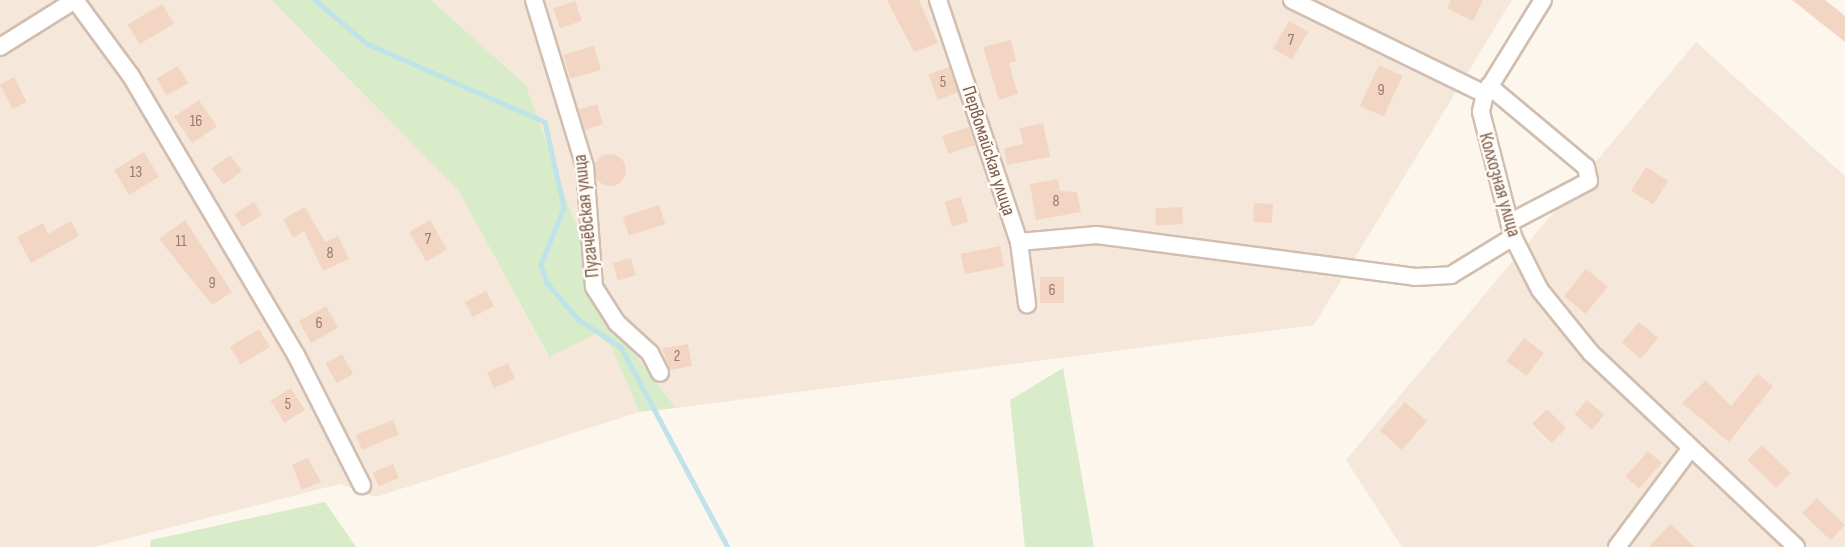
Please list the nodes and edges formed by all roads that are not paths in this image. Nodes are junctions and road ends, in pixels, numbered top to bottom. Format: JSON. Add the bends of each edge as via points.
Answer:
{"nodes":[{"id":1,"x":75,"y":0,"type":"edge"},
{"id":2,"x":534,"y":0,"type":"edge"},
{"id":3,"x":938,"y":0,"type":"edge"},
{"id":4,"x":1292,"y":0,"type":"edge"},
{"id":5,"x":1543,"y":0,"type":"edge"},
{"id":6,"x":0,"y":47,"type":"edge"},
{"id":7,"x":1487,"y":90,"type":"junction"},
{"id":8,"x":1511,"y":230,"type":"junction"},
{"id":9,"x":1019,"y":242,"type":"junction"},
{"id":10,"x":1027,"y":304,"type":"dead end"},
{"id":11,"x":660,"y":373,"type":"dead end"},
{"id":12,"x":1690,"y":449,"type":"junction"},
{"id":13,"x":362,"y":485,"type":"dead end"},
{"id":14,"x":1617,"y":547,"type":"edge"},
{"id":15,"x":1796,"y":547,"type":"edge"}],
"edges":[{"from":1,"to":6,"type":"street"},
{"from":1,"to":13,"type":"street","via":[[131,76],[248,274]]},
{"from":2,"to":11,"type":"street","name":"Пугачёвская улица","via":[[585,167],[594,287]]},
{"from":3,"to":9,"type":"street","name":"Первомайская улица"},
{"from":4,"to":7,"type":"street"},
{"from":5,"to":7,"type":"street"},
{"from":7,"to":8,"type":"street","name":"Колхозная улица","via":[[1481,125]]},
{"from":7,"to":8,"type":"street","via":[[1586,167],[1589,181]]},
{"from":8,"to":9,"type":"street","via":[[1451,275],[1415,277],[1097,236]]},
{"from":8,"to":12,"type":"street","name":"Колхозная улица","via":[[1556,313]]},
{"from":9,"to":10,"type":"street","name":"Первомайская улица"},
{"from":12,"to":14,"type":"street"},
{"from":12,"to":15,"type":"street","name":"Колхозная улица"}]}
